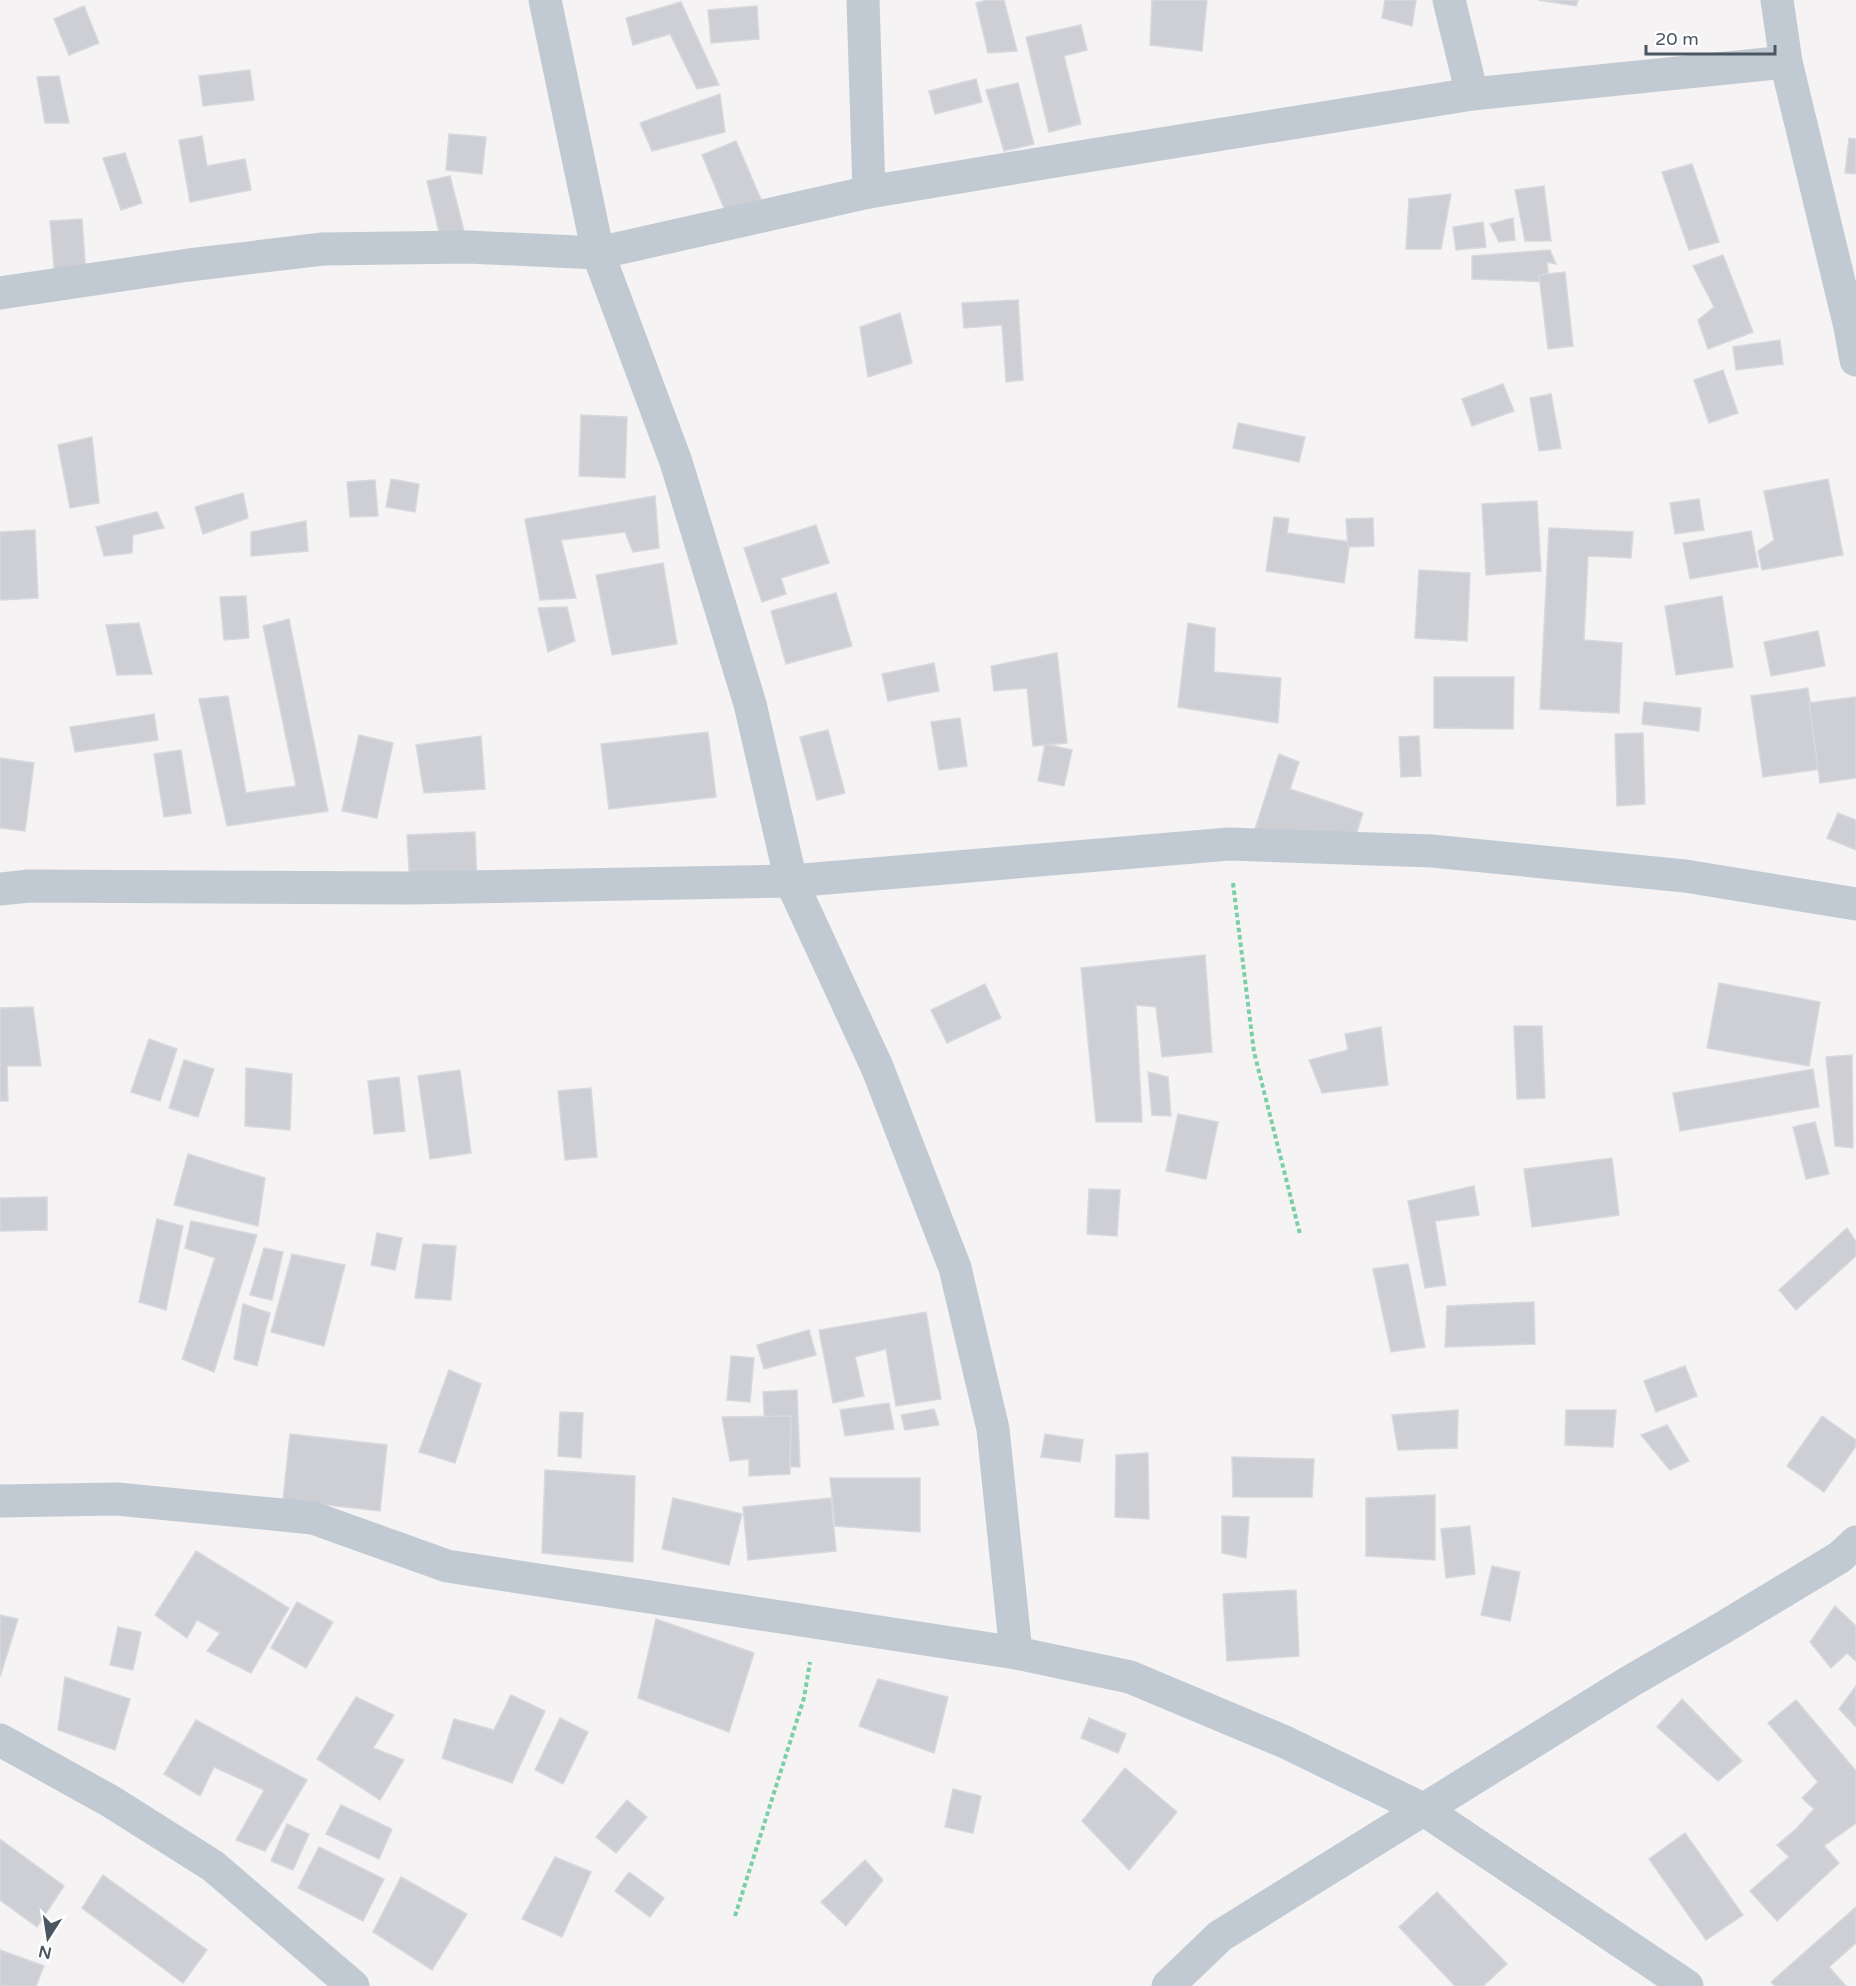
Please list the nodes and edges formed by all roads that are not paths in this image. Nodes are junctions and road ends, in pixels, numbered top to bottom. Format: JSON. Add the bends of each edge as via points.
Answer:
{"nodes":[{"id":1,"x":545,"y":0,"type":"edge"},
{"id":2,"x":863,"y":0,"type":"edge"},
{"id":3,"x":1449,"y":0,"type":"edge"},
{"id":4,"x":1777,"y":0,"type":"edge"},
{"id":5,"x":1785,"y":63,"type":"junction"},
{"id":6,"x":1472,"y":94,"type":"junction"},
{"id":7,"x":869,"y":192,"type":"junction"},
{"id":8,"x":598,"y":254,"type":"junction"},
{"id":9,"x":0,"y":293,"type":"edge"},
{"id":10,"x":1856,"y":360,"type":"edge"},
{"id":11,"x":791,"y":881,"type":"junction"},
{"id":12,"x":0,"y":889,"type":"edge"},
{"id":13,"x":1856,"y":904,"type":"edge"},
{"id":14,"x":0,"y":1501,"type":"edge"},
{"id":15,"x":1856,"y":1542,"type":"edge"},
{"id":16,"x":1016,"y":1653,"type":"junction"},
{"id":17,"x":0,"y":1740,"type":"edge"},
{"id":18,"x":1423,"y":1809,"type":"junction"},
{"id":19,"x":353,"y":1986,"type":"edge"},
{"id":20,"x":1168,"y":1986,"type":"edge"},
{"id":21,"x":1687,"y":1986,"type":"edge"}],
"edges":[{"from":1,"to":8,"type":"street"},
{"from":2,"to":7,"type":"street"},
{"from":3,"to":6,"type":"street"},
{"from":4,"to":5,"type":"street"},
{"from":5,"to":6,"type":"street"},
{"from":5,"to":10,"type":"street"},
{"from":6,"to":7,"type":"street"},
{"from":7,"to":8,"type":"street"},
{"from":8,"to":9,"type":"street","via":[[468,247],[323,249]]},
{"from":8,"to":11,"type":"street","via":[[676,462],[750,704]]},
{"from":11,"to":12,"type":"street","via":[[410,888]]},
{"from":11,"to":13,"type":"street","via":[[1228,844],[1432,851],[1685,876]]},
{"from":11,"to":16,"type":"street","via":[[877,1067],[955,1268],[993,1429]]},
{"from":14,"to":16,"type":"street","via":[[117,1499],[313,1518],[447,1566]]},
{"from":15,"to":18,"type":"street","via":[[1840,1557]]},
{"from":16,"to":18,"type":"street","via":[[1130,1677],[1285,1742]]},
{"from":17,"to":19,"type":"street","via":[[213,1866]]},
{"from":18,"to":20,"type":"street","via":[[1220,1936]]},
{"from":18,"to":21,"type":"street"}]}
